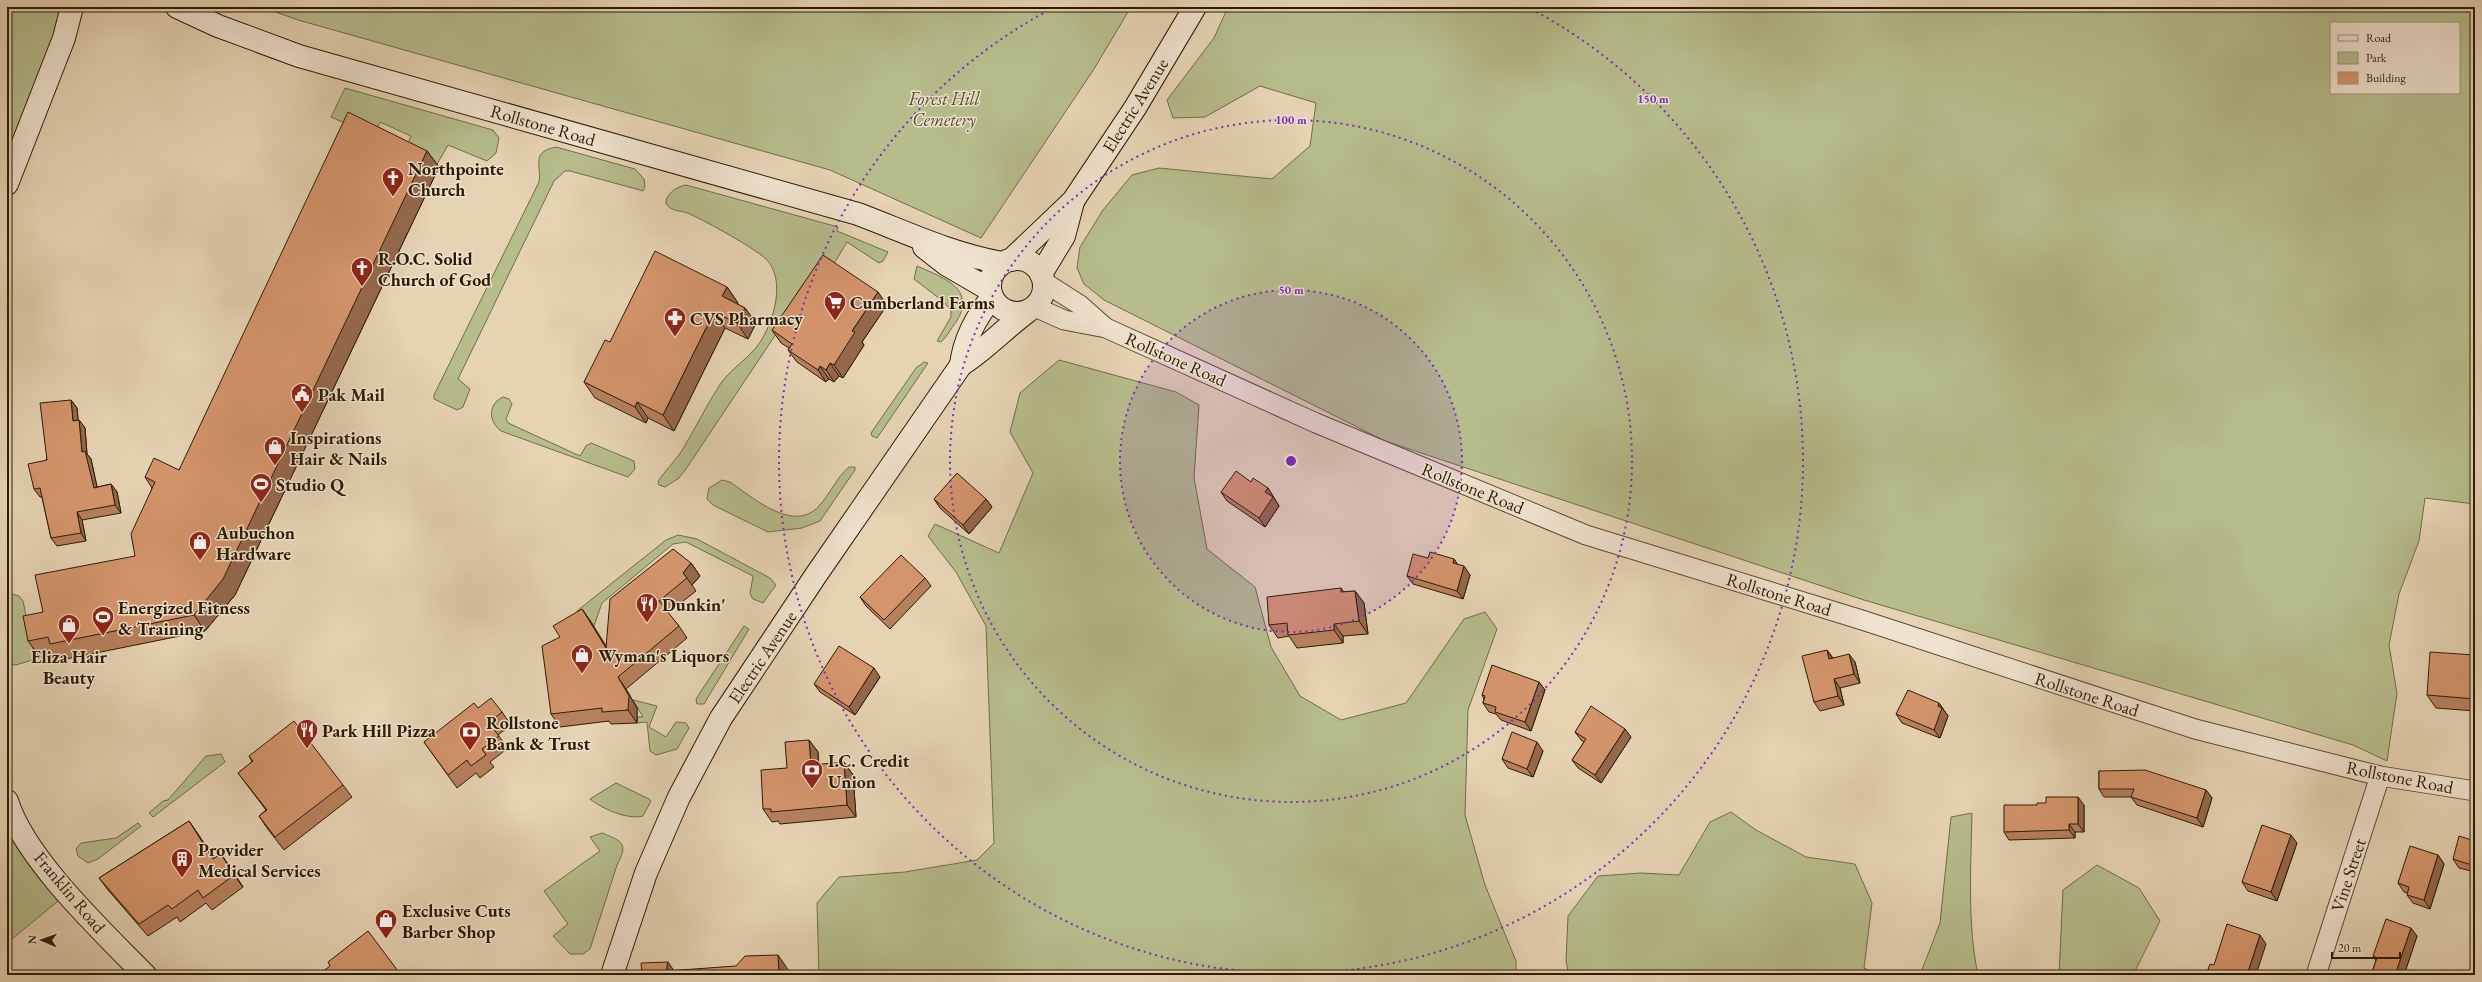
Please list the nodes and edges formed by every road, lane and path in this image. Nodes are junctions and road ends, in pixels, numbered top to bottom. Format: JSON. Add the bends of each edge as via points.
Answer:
{"nodes":[{"id":1,"x":72,"y":7,"type":"edge"},
{"id":2,"x":177,"y":7,"type":"edge"},
{"id":3,"x":1195,"y":7,"type":"edge"},
{"id":4,"x":7,"y":184,"type":"edge"},
{"id":5,"x":1073,"y":201,"type":"junction"},
{"id":6,"x":910,"y":237,"type":"junction"},
{"id":7,"x":1006,"y":261,"type":"junction"},
{"id":8,"x":1043,"y":278,"type":"junction"},
{"id":9,"x":991,"y":293,"type":"junction"},
{"id":10,"x":1031,"y":309,"type":"junction"},
{"id":11,"x":1106,"y":328,"type":"junction"},
{"id":12,"x":961,"y":365,"type":"junction"},
{"id":13,"x":2380,"y":776,"type":"junction"},
{"id":14,"x":2475,"y":792,"type":"edge"},
{"id":15,"x":7,"y":800,"type":"edge"},
{"id":16,"x":145,"y":975,"type":"edge"},
{"id":17,"x":612,"y":975,"type":"edge"},
{"id":18,"x":2316,"y":975,"type":"edge"}],
"edges":[{"from":1,"to":4,"type":"main road","via":[[64,38]]},
{"from":2,"to":6,"type":"main road","name":"Rollstone Road","via":[[218,26],[299,56],[858,214]]},
{"from":3,"to":5,"type":"main road","name":"Electric Avenue","via":[[1135,108]]},
{"from":5,"to":7,"type":"main road","name":"Electric Avenue"},
{"from":5,"to":8,"type":"main road","name":"Electric Avenue","via":[[1064,236]]},
{"from":6,"to":7,"type":"main road","name":"Rollstone Road","via":[[975,258]]},
{"from":6,"to":9,"type":"main road","name":"Rollstone Road"},
{"from":7,"to":8,"type":"main road","via":[[1028,261]]},
{"from":7,"to":9,"type":"main road","via":[[992,275]]},
{"from":8,"to":10,"type":"main road","via":[[1044,291]]},
{"from":8,"to":11,"type":"street","name":"Rollstone Road"},
{"from":9,"to":10,"type":"main road","via":[[996,304],[1006,311],[1019,314]]},
{"from":9,"to":12,"type":"main road","name":"Electric Avenue","via":[[969,334]]},
{"from":10,"to":11,"type":"street","name":"Rollstone Road","via":[[1064,320]]},
{"from":10,"to":12,"type":"main road","name":"Electric Avenue","via":[[1000,333],[983,351]]},
{"from":11,"to":13,"type":"street","name":"Rollstone Road","via":[[1316,423],[1586,535],[1862,620],[2195,729]]},
{"from":12,"to":17,"type":"main road","name":"Electric Avenue","via":[[721,718],[682,790],[646,873]]},
{"from":13,"to":14,"type":"street","name":"Rollstone Road"},
{"from":13,"to":18,"type":"street","name":"Vine Street"},
{"from":15,"to":16,"type":"main road","name":"Franklin Road","via":[[30,845],[56,879]]}]}
